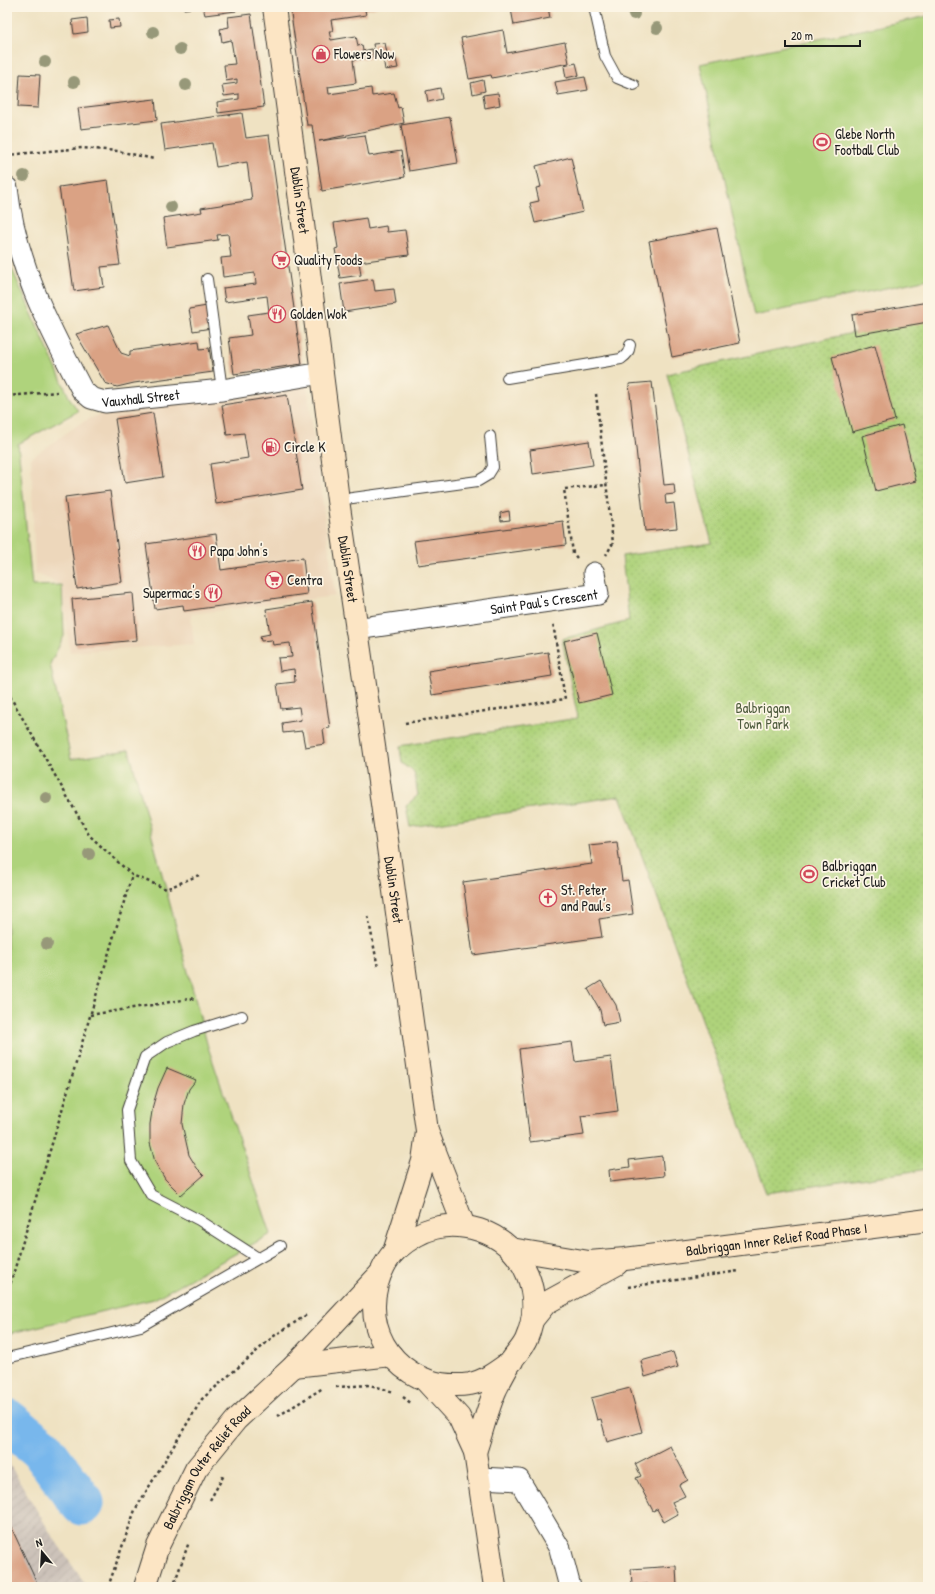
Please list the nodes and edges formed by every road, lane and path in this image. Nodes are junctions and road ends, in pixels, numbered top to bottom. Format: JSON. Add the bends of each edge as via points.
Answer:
{"nodes":[{"id":1,"x":274,"y":7,"type":"edge"},
{"id":2,"x":594,"y":7,"type":"edge"},
{"id":3,"x":634,"y":85,"type":"dead end"},
{"id":4,"x":7,"y":155,"type":"edge"},
{"id":5,"x":154,"y":159,"type":"dead end"},
{"id":6,"x":7,"y":188,"type":"edge"},
{"id":7,"x":207,"y":279,"type":"dead end"},
{"id":8,"x":630,"y":345,"type":"dead end"},
{"id":9,"x":322,"y":373,"type":"junction"},
{"id":10,"x":507,"y":378,"type":"dead end"},
{"id":11,"x":82,"y":390,"type":"junction"},
{"id":12,"x":222,"y":390,"type":"junction"},
{"id":13,"x":596,"y":394,"type":"dead end"},
{"id":14,"x":7,"y":396,"type":"edge"},
{"id":15,"x":490,"y":436,"type":"dead end"},
{"id":16,"x":606,"y":485,"type":"junction"},
{"id":17,"x":338,"y":500,"type":"junction"},
{"id":18,"x":594,"y":573,"type":"junction"},
{"id":19,"x":549,"y":601,"type":"junction"},
{"id":20,"x":356,"y":629,"type":"junction"},
{"id":21,"x":7,"y":691,"type":"edge"},
{"id":22,"x":405,"y":723,"type":"dead end"},
{"id":23,"x":132,"y":875,"type":"junction"},
{"id":24,"x":199,"y":875,"type":"dead end"},
{"id":25,"x":368,"y":916,"type":"dead end"},
{"id":26,"x":380,"y":975,"type":"dead end"},
{"id":27,"x":195,"y":998,"type":"dead end"},
{"id":28,"x":90,"y":1015,"type":"junction"},
{"id":29,"x":242,"y":1016,"type":"dead end"},
{"id":30,"x":427,"y":1131,"type":"junction"},
{"id":31,"x":928,"y":1220,"type":"edge"},
{"id":32,"x":464,"y":1226,"type":"junction"},
{"id":33,"x":280,"y":1246,"type":"dead end"},
{"id":34,"x":511,"y":1249,"type":"junction"},
{"id":35,"x":394,"y":1252,"type":"junction"},
{"id":36,"x":258,"y":1258,"type":"junction"},
{"id":37,"x":625,"y":1259,"type":"junction"},
{"id":38,"x":745,"y":1270,"type":"dead end"},
{"id":39,"x":380,"y":1274,"type":"junction"},
{"id":40,"x":622,"y":1288,"type":"dead end"},
{"id":41,"x":7,"y":1295,"type":"edge"},
{"id":42,"x":312,"y":1312,"type":"dead end"},
{"id":43,"x":533,"y":1319,"type":"junction"},
{"id":44,"x":391,"y":1355,"type":"junction"},
{"id":45,"x":7,"y":1358,"type":"edge"},
{"id":46,"x":512,"y":1361,"type":"junction"},
{"id":47,"x":294,"y":1366,"type":"junction"},
{"id":48,"x":425,"y":1380,"type":"junction"},
{"id":49,"x":415,"y":1406,"type":"dead end"},
{"id":50,"x":272,"y":1419,"type":"dead end"},
{"id":51,"x":475,"y":1452,"type":"junction"},
{"id":52,"x":225,"y":1474,"type":"dead end"},
{"id":53,"x":479,"y":1478,"type":"junction"},
{"id":54,"x":209,"y":1500,"type":"dead end"},
{"id":55,"x":189,"y":1540,"type":"dead end"},
{"id":56,"x":108,"y":1587,"type":"edge"},
{"id":57,"x":145,"y":1587,"type":"edge"},
{"id":58,"x":173,"y":1587,"type":"edge"},
{"id":59,"x":495,"y":1587,"type":"edge"},
{"id":60,"x":570,"y":1587,"type":"edge"}],
"edges":[{"from":1,"to":9,"type":"main road","name":"Dublin Street"},
{"from":2,"to":3,"type":"lane","via":[[605,56],[617,78]]},
{"from":4,"to":5,"type":"path","via":[[82,148],[118,151]]},
{"from":6,"to":11,"type":"street","name":"Vauxhall Street","via":[[16,242],[31,284],[46,322]]},
{"from":7,"to":12,"type":"lane"},
{"from":8,"to":10,"type":"lane","via":[[630,350],[621,359]]},
{"from":9,"to":12,"type":"street","name":"Vauxhall Street"},
{"from":9,"to":17,"type":"main road","name":"Dublin Street"},
{"from":11,"to":12,"type":"street","name":"Vauxhall Street","via":[[91,398],[105,402]]},
{"from":11,"to":14,"type":"path"},
{"from":13,"to":16,"type":"path","name":"Saint Paul's Crescent"},
{"from":15,"to":17,"type":"lane","via":[[494,467],[488,475],[478,481]]},
{"from":16,"to":18,"type":"path","name":"Saint Paul's Crescent","via":[[613,543]]},
{"from":16,"to":18,"type":"path","via":[[564,489],[573,553]]},
{"from":17,"to":20,"type":"main road","name":"Dublin Street"},
{"from":18,"to":19,"type":"street","name":"Saint Paul's Crescent","via":[[598,594]]},
{"from":19,"to":20,"type":"street","name":"Saint Paul's Crescent"},
{"from":19,"to":22,"type":"path","via":[[565,699]]},
{"from":20,"to":30,"type":"main road","name":"Dublin Street"},
{"from":21,"to":23,"type":"path","via":[[89,835]]},
{"from":23,"to":24,"type":"path","via":[[166,889]]},
{"from":23,"to":28,"type":"path"},
{"from":25,"to":26,"type":"path"},
{"from":27,"to":28,"type":"path"},
{"from":28,"to":41,"type":"path"},
{"from":29,"to":36,"type":"lane","via":[[174,1039],[145,1057],[127,1110],[131,1161],[151,1195],[199,1220]]},
{"from":30,"to":32,"type":"main road","name":"Dublin Street"},
{"from":30,"to":35,"type":"main road","name":"Dublin Street","via":[[423,1161]]},
{"from":31,"to":37,"type":"main road","name":"Balbriggan Inner Relief Road Phase I"},
{"from":32,"to":34,"type":"main road","via":[[490,1234]]},
{"from":32,"to":35,"type":"main road","via":[[438,1227],[414,1236]]},
{"from":33,"to":36,"type":"lane"},
{"from":34,"to":37,"type":"main road","name":"Balbriggan Inner Relief Road Phase I","via":[[589,1262]]},
{"from":34,"to":43,"type":"main road","via":[[526,1270],[533,1294]]},
{"from":35,"to":39,"type":"main road"},
{"from":36,"to":45,"type":"lane","via":[[141,1326]]},
{"from":37,"to":43,"type":"main road","name":"Balbriggan Inner Relief Road Phase I","via":[[546,1303]]},
{"from":38,"to":40,"type":"path"},
{"from":39,"to":44,"type":"main road","via":[[374,1295],[374,1316],[380,1337]]},
{"from":39,"to":47,"type":"main road","name":"Balbriggan Outer Relief Road"},
{"from":42,"to":56,"type":"path","via":[[274,1336],[202,1399],[135,1510]]},
{"from":43,"to":46,"type":"main road","via":[[526,1342]]},
{"from":44,"to":47,"type":"main road"},
{"from":44,"to":48,"type":"main road","via":[[406,1370]]},
{"from":46,"to":48,"type":"main road","via":[[493,1375],[472,1383],[448,1385]]},
{"from":46,"to":51,"type":"main road","via":[[496,1390]]},
{"from":47,"to":57,"type":"main road","name":"Balbriggan Outer Relief Road","via":[[236,1420],[196,1469],[158,1546]]},
{"from":48,"to":51,"type":"main road","via":[[459,1417]]},
{"from":49,"to":50,"type":"path","via":[[397,1392],[370,1385],[322,1388]]},
{"from":51,"to":53,"type":"main road"},
{"from":52,"to":54,"type":"path"},
{"from":53,"to":59,"type":"main road"},
{"from":53,"to":60,"type":"street","via":[[519,1480],[560,1549]]},
{"from":55,"to":58,"type":"path"}]}
